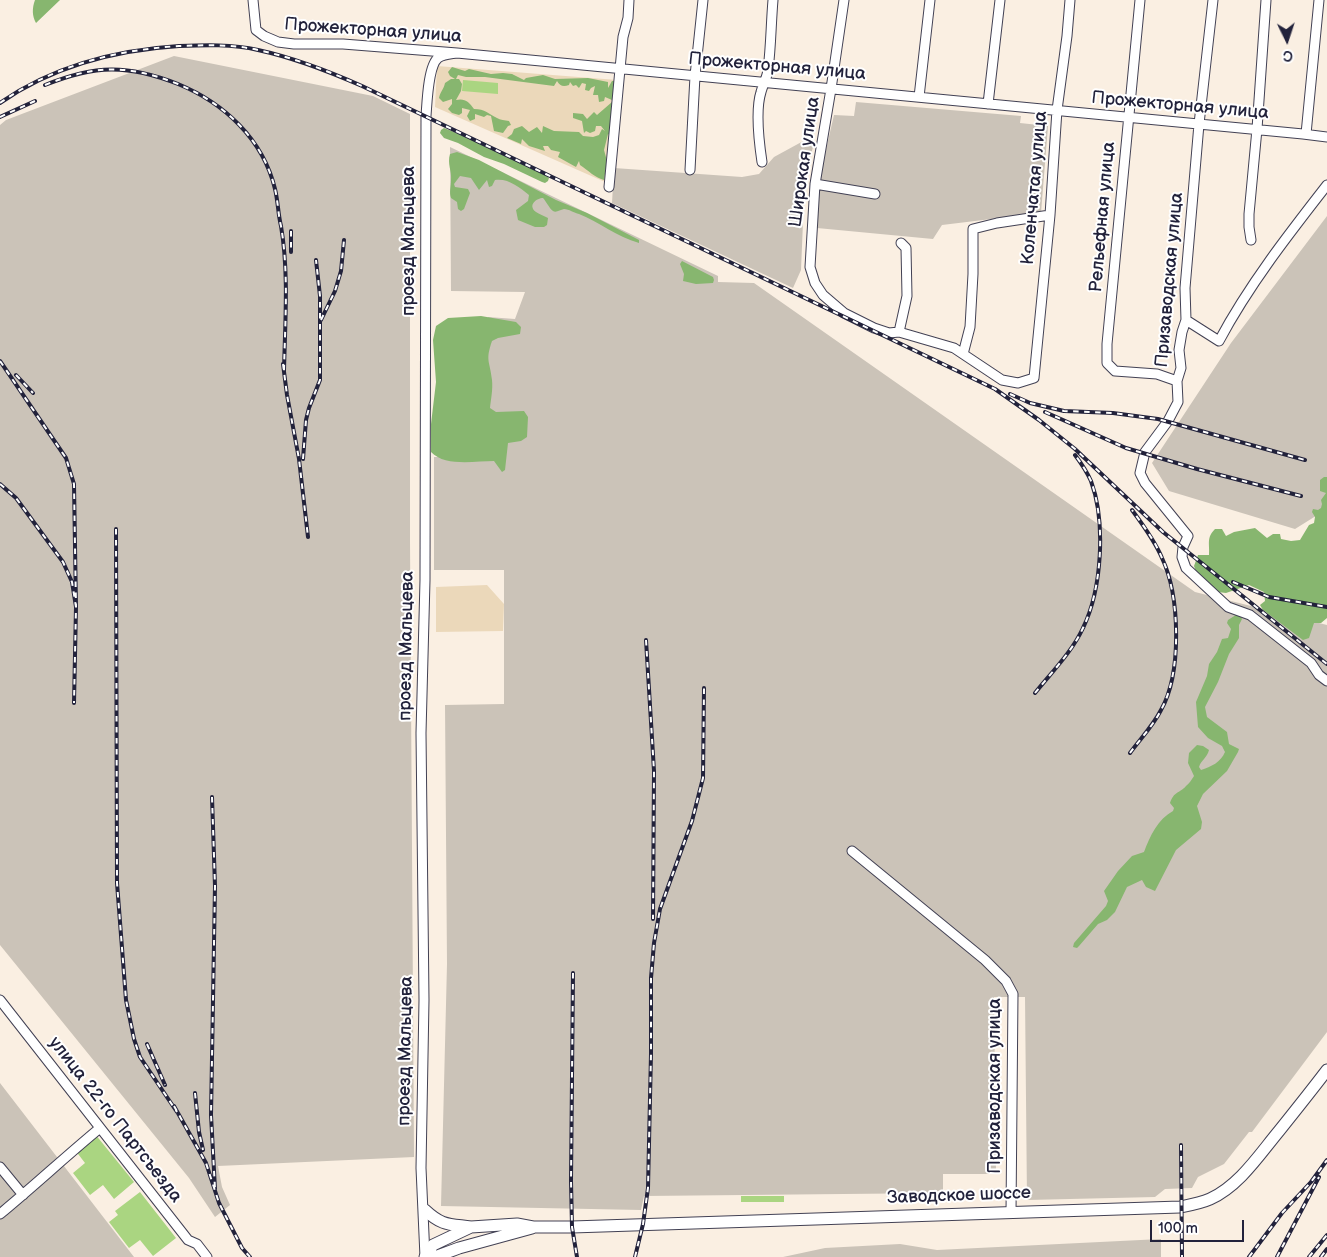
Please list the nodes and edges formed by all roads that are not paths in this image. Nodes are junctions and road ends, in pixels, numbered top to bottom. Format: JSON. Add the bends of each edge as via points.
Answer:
{"nodes":[{"id":1,"x":253,"y":0,"type":"edge"},
{"id":2,"x":629,"y":0,"type":"edge"},
{"id":3,"x":703,"y":0,"type":"edge"},
{"id":4,"x":773,"y":0,"type":"edge"},
{"id":5,"x":844,"y":0,"type":"edge"},
{"id":6,"x":930,"y":0,"type":"edge"},
{"id":7,"x":1000,"y":0,"type":"edge"},
{"id":8,"x":1070,"y":0,"type":"edge"},
{"id":9,"x":1140,"y":0,"type":"edge"},
{"id":10,"x":1213,"y":0,"type":"edge"},
{"id":11,"x":1266,"y":0,"type":"edge"},
{"id":12,"x":1319,"y":0,"type":"edge"},
{"id":13,"x":457,"y":53,"type":"junction"},
{"id":14,"x":620,"y":69,"type":"junction"},
{"id":15,"x":695,"y":76,"type":"junction"},
{"id":16,"x":765,"y":83,"type":"junction"},
{"id":17,"x":831,"y":89,"type":"junction"},
{"id":18,"x":918,"y":97,"type":"junction"},
{"id":19,"x":988,"y":104,"type":"junction"},
{"id":20,"x":1057,"y":110,"type":"junction"},
{"id":21,"x":1128,"y":117,"type":"junction"},
{"id":22,"x":1199,"y":124,"type":"junction"},
{"id":23,"x":1257,"y":130,"type":"junction"},
{"id":24,"x":1306,"y":134,"type":"junction"},
{"id":25,"x":1327,"y":138,"type":"edge"},
{"id":26,"x":762,"y":162,"type":"dead end"},
{"id":27,"x":690,"y":170,"type":"dead end"},
{"id":28,"x":815,"y":184,"type":"junction"},
{"id":29,"x":1327,"y":185,"type":"edge"},
{"id":30,"x":609,"y":187,"type":"dead end"},
{"id":31,"x":875,"y":194,"type":"dead end"},
{"id":32,"x":1050,"y":216,"type":"junction"},
{"id":33,"x":1251,"y":240,"type":"dead end"},
{"id":34,"x":901,"y":243,"type":"dead end"},
{"id":35,"x":1186,"y":320,"type":"junction"},
{"id":36,"x":899,"y":332,"type":"junction"},
{"id":37,"x":963,"y":354,"type":"junction"},
{"id":38,"x":1177,"y":381,"type":"junction"},
{"id":39,"x":1327,"y":682,"type":"edge"},
{"id":40,"x":852,"y":851,"type":"dead end"},
{"id":41,"x":0,"y":1000,"type":"edge"},
{"id":42,"x":1327,"y":1070,"type":"edge"},
{"id":43,"x":100,"y":1128,"type":"junction"},
{"id":44,"x":0,"y":1167,"type":"edge"},
{"id":45,"x":23,"y":1195,"type":"junction"},
{"id":46,"x":424,"y":1210,"type":"junction"},
{"id":47,"x":1011,"y":1213,"type":"junction"},
{"id":48,"x":0,"y":1214,"type":"edge"},
{"id":49,"x":471,"y":1227,"type":"junction"},
{"id":50,"x":533,"y":1227,"type":"junction"},
{"id":51,"x":207,"y":1257,"type":"edge"},
{"id":52,"x":425,"y":1257,"type":"edge"},
{"id":53,"x":430,"y":1257,"type":"edge"},
{"id":54,"x":435,"y":1257,"type":"edge"}],
"edges":[{"from":1,"to":13,"type":"street","name":"Прожекторная улица","via":[[256,30],[278,42]]},
{"from":2,"to":14,"type":"street"},
{"from":3,"to":15,"type":"street"},
{"from":4,"to":16,"type":"street"},
{"from":5,"to":17,"type":"street","name":"Широкая улица"},
{"from":6,"to":18,"type":"street"},
{"from":7,"to":19,"type":"street"},
{"from":8,"to":20,"type":"street","name":"Коленчатая улица"},
{"from":9,"to":21,"type":"street","name":"Рельефная улица"},
{"from":10,"to":22,"type":"street","name":"Призаводская улица"},
{"from":11,"to":23,"type":"street"},
{"from":12,"to":24,"type":"street"},
{"from":13,"to":14,"type":"street","name":"Прожекторная улица"},
{"from":13,"to":46,"type":"street","name":"проезд Мальцева","via":[[443,55],[435,61],[426,116],[425,580],[421,733]]},
{"from":14,"to":15,"type":"street","name":"Прожекторная улица"},
{"from":14,"to":30,"type":"street"},
{"from":15,"to":16,"type":"street","name":"Прожекторная улица"},
{"from":15,"to":27,"type":"street"},
{"from":16,"to":17,"type":"street","name":"Прожекторная улица"},
{"from":16,"to":26,"type":"street","via":[[758,126]]},
{"from":17,"to":18,"type":"street","name":"Прожекторная улица"},
{"from":17,"to":28,"type":"street","name":"Широкая улица"},
{"from":18,"to":19,"type":"street","name":"Прожекторная улица"},
{"from":19,"to":20,"type":"street","name":"Прожекторная улица"},
{"from":20,"to":21,"type":"street","name":"Прожекторная улица"},
{"from":20,"to":32,"type":"street","name":"Коленчатая улица"},
{"from":21,"to":22,"type":"street","name":"Прожекторная улица"},
{"from":21,"to":38,"type":"street","name":"Рельефная улица","via":[[1107,363],[1116,371],[1157,374]]},
{"from":22,"to":23,"type":"street","name":"Прожекторная улица"},
{"from":22,"to":35,"type":"street","name":"Призаводская улица","via":[[1184,288]]},
{"from":23,"to":24,"type":"street","name":"Прожекторная улица"},
{"from":23,"to":33,"type":"street","via":[[1249,214]]},
{"from":24,"to":25,"type":"street","name":"Прожекторная улица"},
{"from":28,"to":31,"type":"street"},
{"from":28,"to":36,"type":"street","name":"Широкая улица","via":[[810,267],[823,296],[858,321],[889,333]]},
{"from":29,"to":35,"type":"street","via":[[1260,274],[1219,341]]},
{"from":32,"to":37,"type":"street","via":[[973,229],[970,327]]},
{"from":32,"to":37,"type":"street","name":"Коленчатая улица","via":[[1034,378],[1018,383],[1002,380]]},
{"from":34,"to":36,"type":"street","via":[[906,248],[907,296]]},
{"from":35,"to":38,"type":"street","name":"Призаводская улица","via":[[1179,350],[1181,368]]},
{"from":36,"to":37,"type":"street","via":[[954,348]]},
{"from":38,"to":39,"type":"street","name":"Призаводская улица","via":[[1178,402],[1145,452],[1140,473],[1188,536],[1182,557],[1186,568],[1228,607],[1250,615],[1305,658]]},
{"from":40,"to":47,"type":"street","name":"Призаводская улица","via":[[985,960],[1006,981],[1013,994]]},
{"from":41,"to":43,"type":"street","name":"улица 22-го Партсъезда"},
{"from":42,"to":47,"type":"main road","name":"Заводское шоссе","via":[[1258,1158],[1223,1192],[1210,1199],[1180,1207]]},
{"from":43,"to":45,"type":"street"},
{"from":43,"to":51,"type":"street","name":"улица 22-го Партсъезда","via":[[188,1240],[197,1244]]},
{"from":44,"to":45,"type":"street"},
{"from":45,"to":48,"type":"street"},
{"from":46,"to":49,"type":"main road","via":[[444,1224]]},
{"from":46,"to":52,"type":"street","name":"проезд Мальцева"},
{"from":47,"to":50,"type":"main road","name":"Заводское шоссе"},
{"from":49,"to":50,"type":"main road","name":"Заводское шоссе","via":[[517,1224]]},
{"from":49,"to":52,"type":"main road","name":"Заводское шоссе","via":[[433,1245]]},
{"from":50,"to":54,"type":"main road","name":"Заводское шоссе"},
{"from":52,"to":53,"type":"main road"}]}
